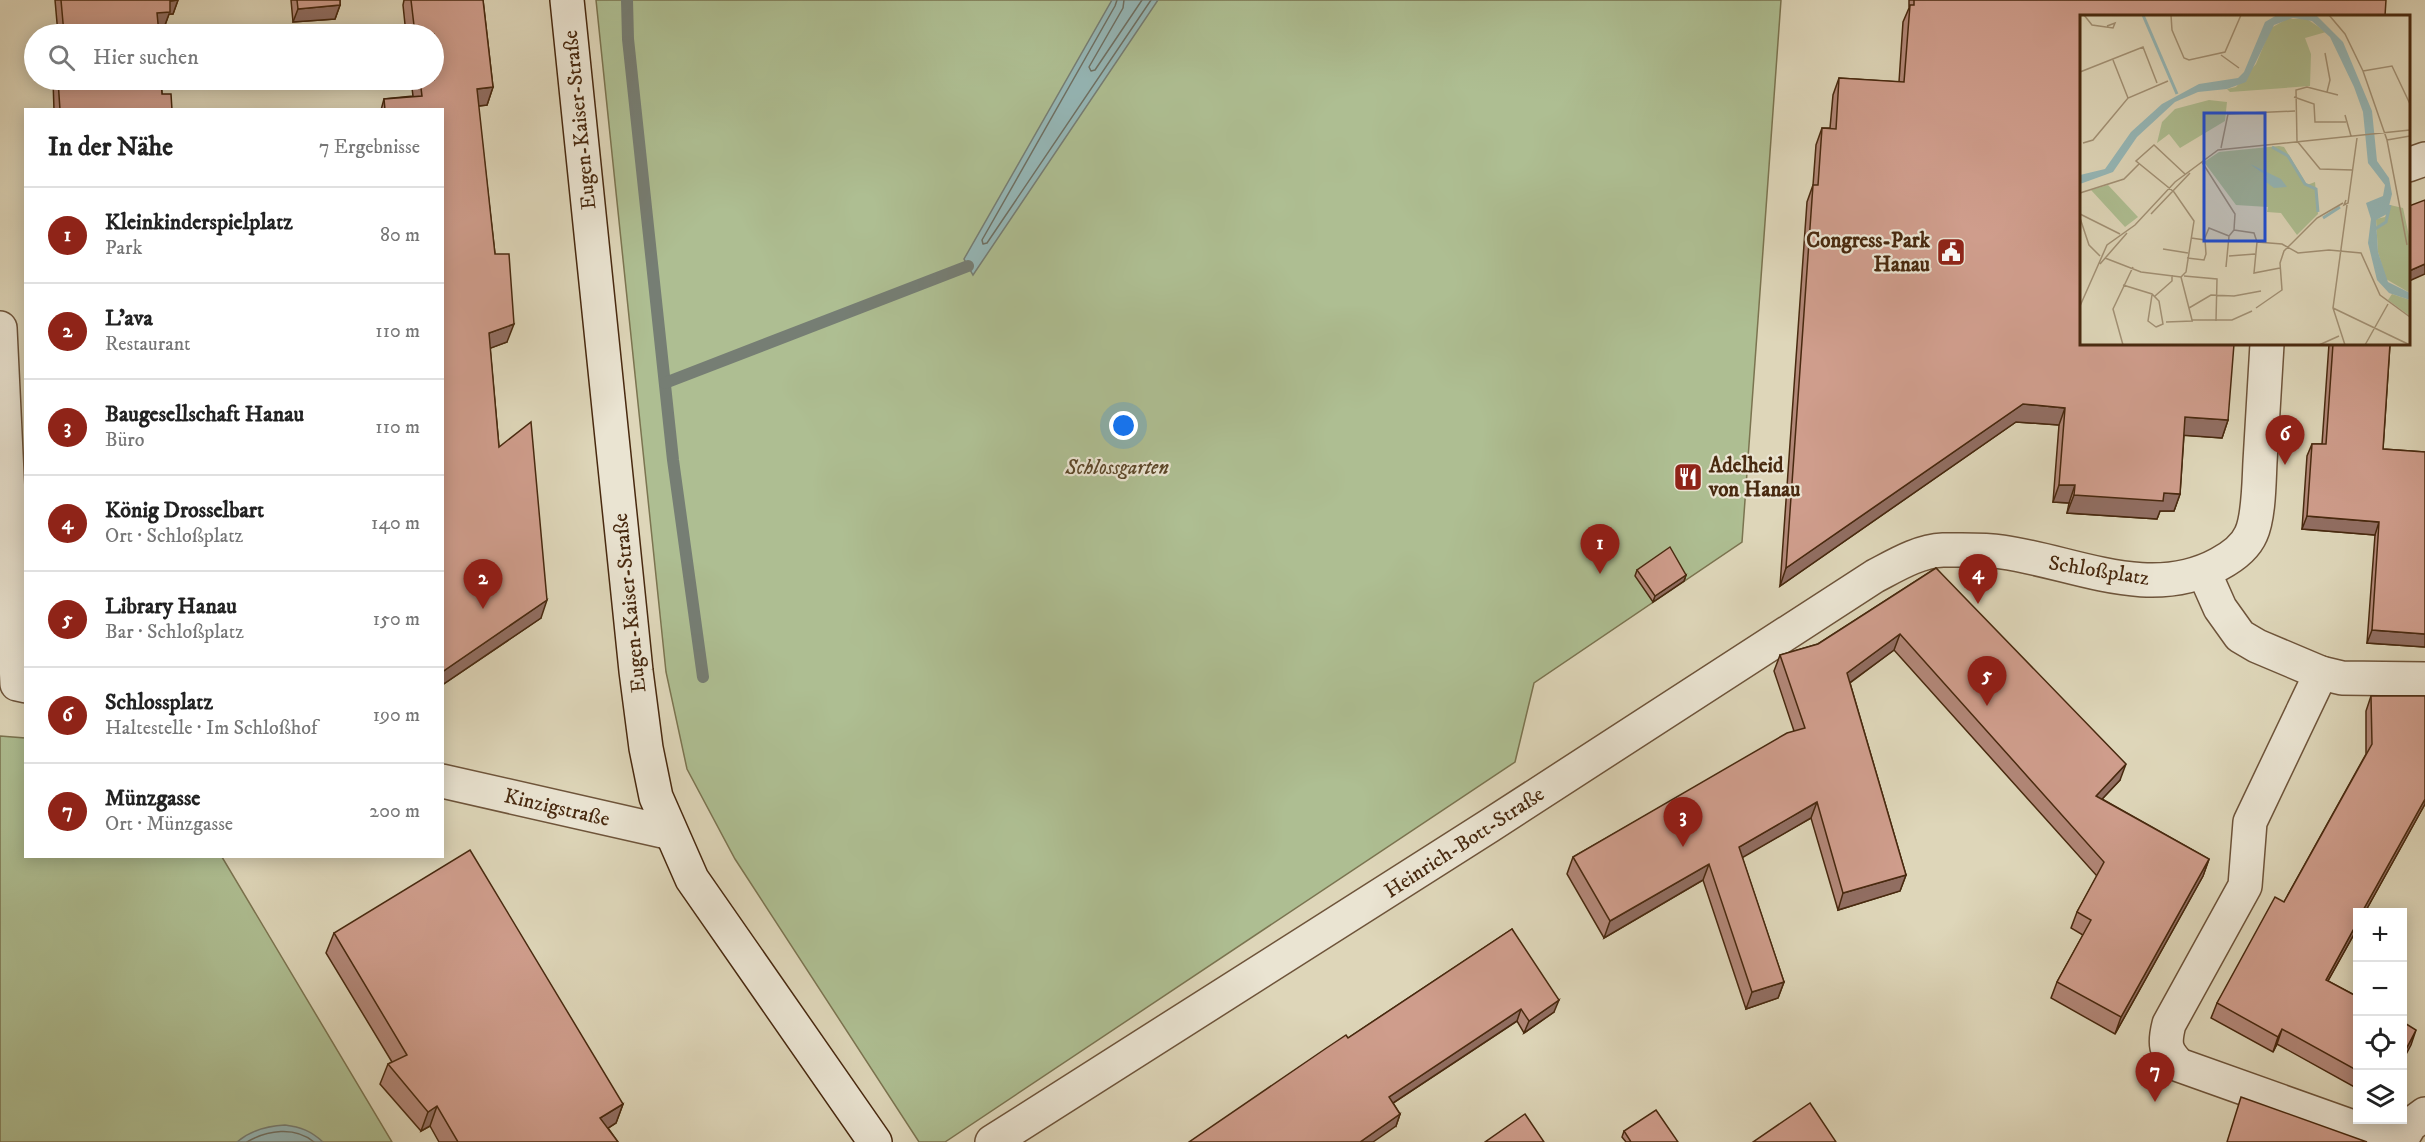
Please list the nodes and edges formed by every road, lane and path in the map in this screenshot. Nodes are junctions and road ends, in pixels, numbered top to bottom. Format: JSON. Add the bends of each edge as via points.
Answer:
{"nodes":[{"id":1,"x":567,"y":0,"type":"edge"},
{"id":2,"x":2425,"y":159,"type":"edge"},
{"id":3,"x":2410,"y":165,"type":"edge"},
{"id":4,"x":0,"y":328,"type":"edge"},
{"id":5,"x":2267,"y":345,"type":"edge"},
{"id":6,"x":1939,"y":550,"type":"joint"},
{"id":7,"x":2204,"y":572,"type":"junction"},
{"id":8,"x":2321,"y":673,"type":"junction"},
{"id":9,"x":2425,"y":679,"type":"edge"},
{"id":10,"x":21,"y":685,"type":"edge"},
{"id":11,"x":444,"y":781,"type":"edge"},
{"id":12,"x":671,"y":833,"type":"junction"},
{"id":13,"x":2425,"y":1114,"type":"edge"},
{"id":14,"x":875,"y":1142,"type":"edge"},
{"id":15,"x":992,"y":1142,"type":"edge"},
{"id":16,"x":2395,"y":1142,"type":"edge"},
{"id":17,"x":2400,"y":1142,"type":"edge"}],
"edges":[{"from":1,"to":12,"type":"street","name":"Eugen-Kaiser-Straße","via":[[636,670],[656,797]]},
{"from":2,"to":3,"type":"street"},
{"from":4,"to":10,"type":"street"},
{"from":5,"to":7,"type":"street","name":"Schloßplatz","via":[[2260,485],[2252,533],[2230,558]]},
{"from":6,"to":7,"type":"street","name":"Schloßplatz","via":[[2002,552],[2138,580],[2171,580]]},
{"from":6,"to":15,"type":"street","name":"Heinrich-Bott-Straße","via":[[1908,559],[1875,576]]},
{"from":7,"to":8,"type":"street","via":[[2220,608],[2240,636]]},
{"from":8,"to":9,"type":"street","via":[[2361,680]]},
{"from":8,"to":16,"type":"street","via":[[2250,822],[2245,886],[2169,1024],[2168,1054],[2179,1065]]},
{"from":11,"to":12,"type":"street","name":"Kinzigstraße"},
{"from":12,"to":14,"type":"street","name":"Eugen-Kaiser-Straße","via":[[692,879]]},
{"from":13,"to":17,"type":"street","via":[[2410,1125]]}]}
